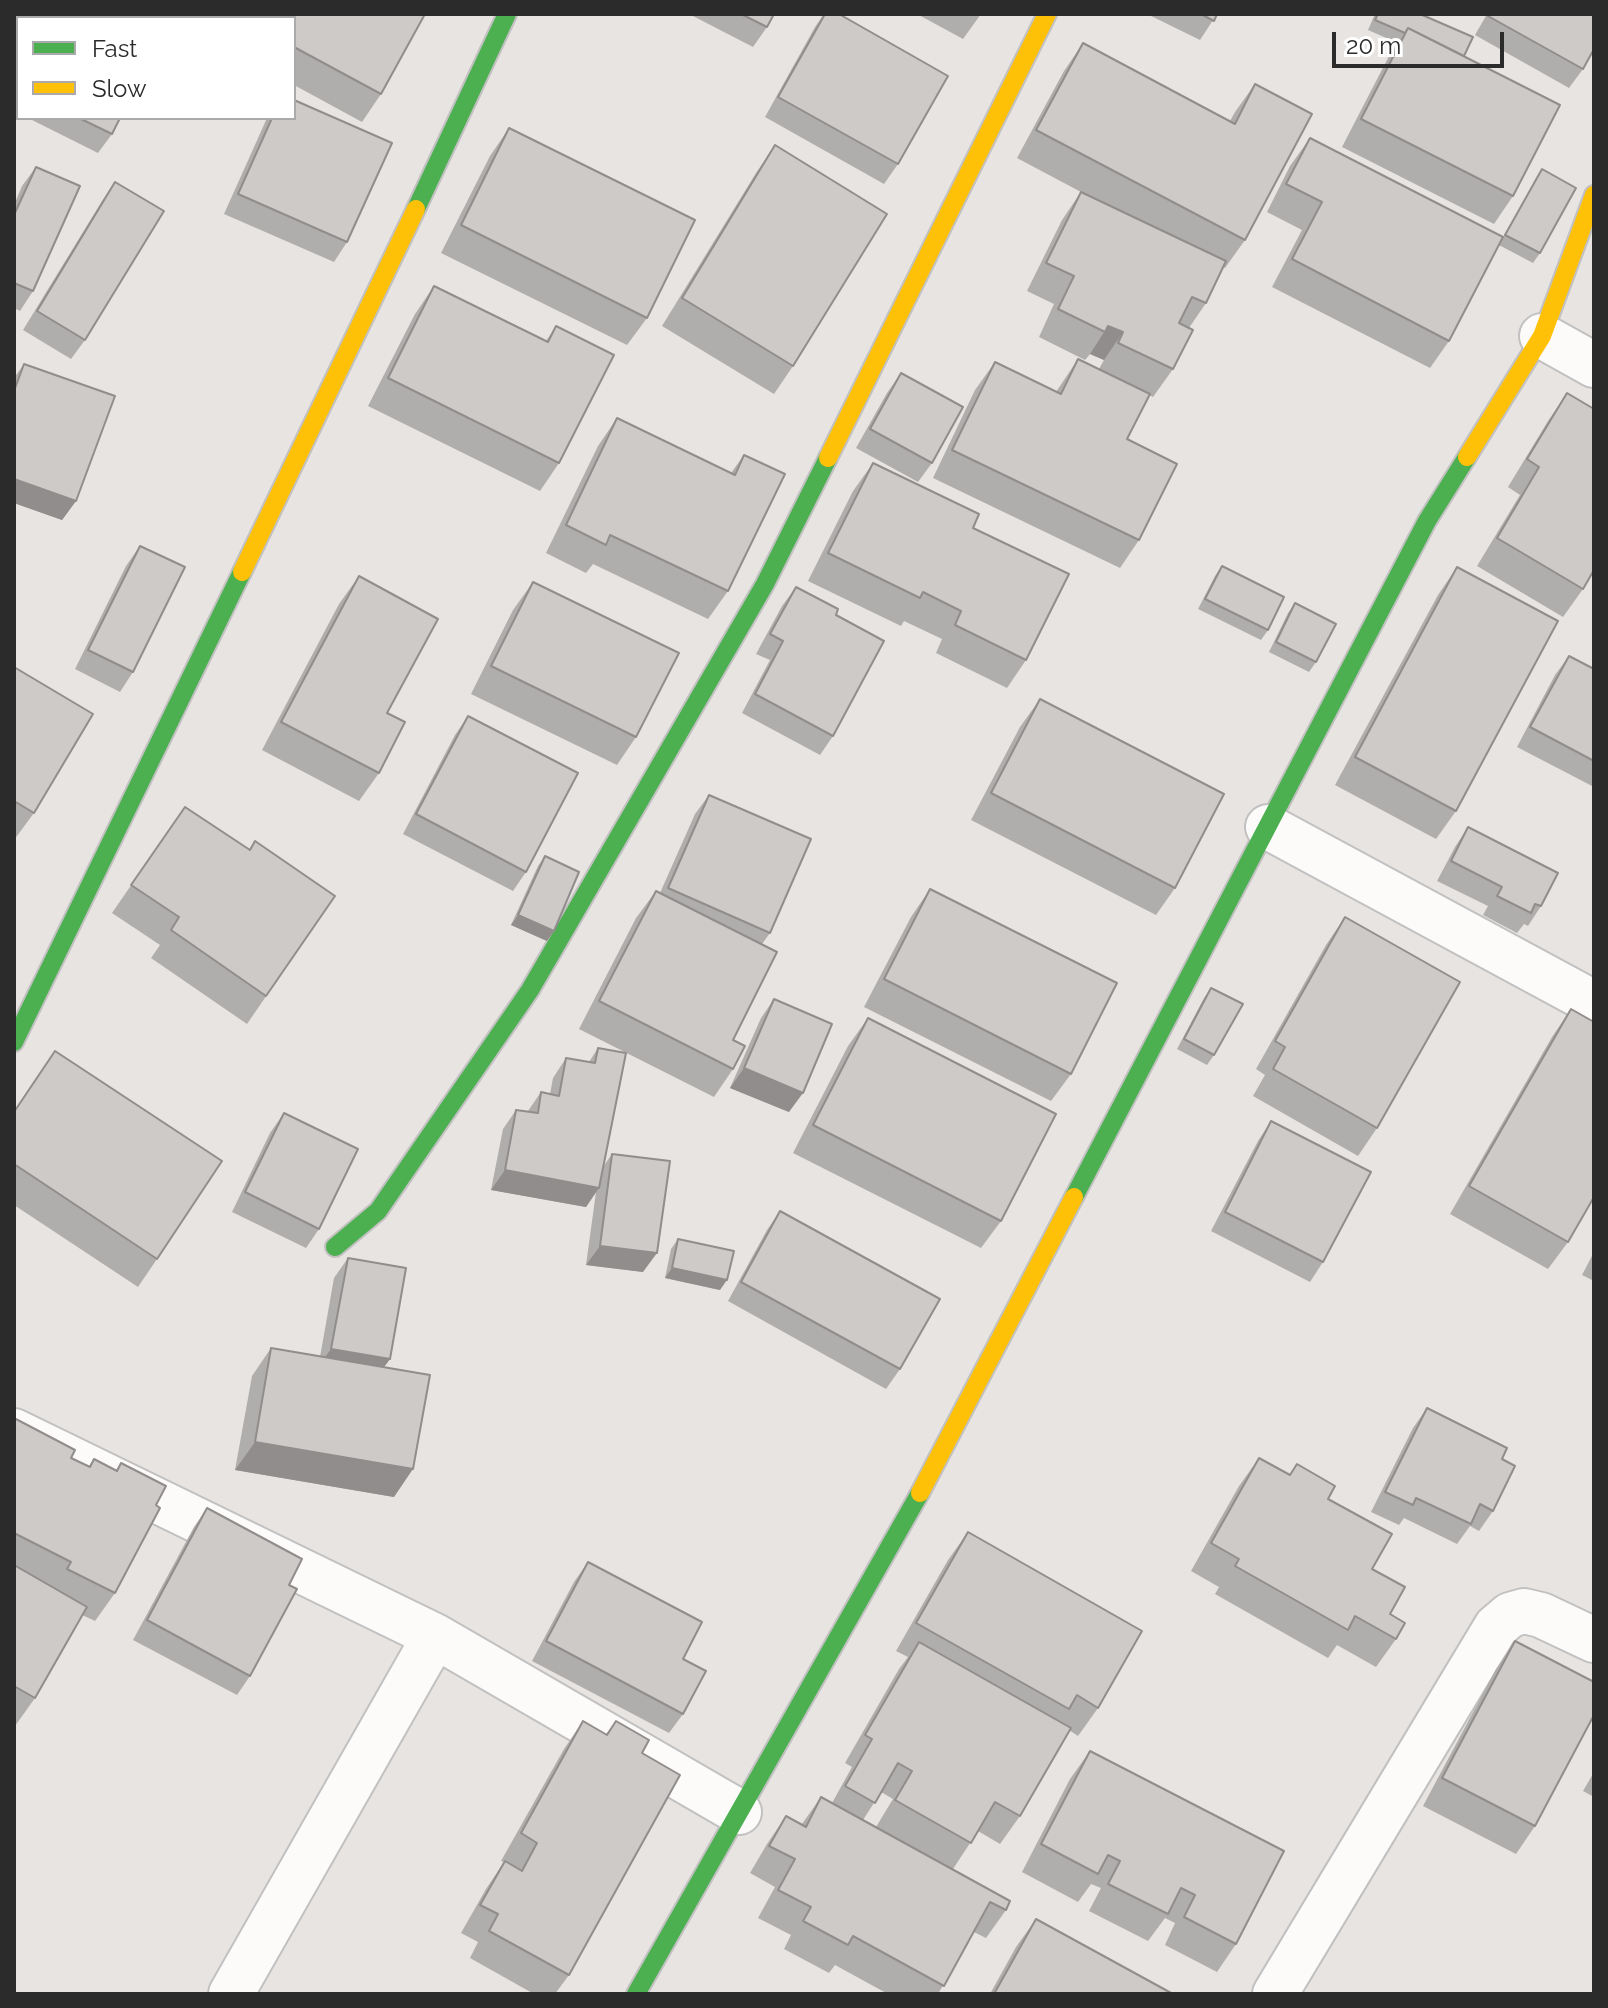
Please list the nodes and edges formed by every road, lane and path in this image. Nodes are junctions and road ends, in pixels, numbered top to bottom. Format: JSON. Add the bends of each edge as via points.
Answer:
{"nodes":[{"id":1,"x":507,"y":14,"type":"edge"},
{"id":2,"x":1047,"y":14,"type":"edge"},
{"id":3,"x":1594,"y":195,"type":"edge"},
{"id":4,"x":1542,"y":336,"type":"junction"},
{"id":5,"x":1594,"y":365,"type":"edge"},
{"id":6,"x":1268,"y":827,"type":"junction"},
{"id":7,"x":1594,"y":1003,"type":"edge"},
{"id":8,"x":14,"y":1042,"type":"edge"},
{"id":9,"x":335,"y":1247,"type":"dead end"},
{"id":10,"x":14,"y":1431,"type":"edge"},
{"id":11,"x":435,"y":1636,"type":"junction"},
{"id":12,"x":1594,"y":1640,"type":"edge"},
{"id":13,"x":739,"y":1812,"type":"junction"},
{"id":14,"x":231,"y":1994,"type":"edge"},
{"id":15,"x":636,"y":1994,"type":"edge"},
{"id":16,"x":1275,"y":1994,"type":"edge"}],
"edges":[{"from":1,"to":8,"type":"street"},
{"from":2,"to":9,"type":"street","via":[[758,597],[530,990],[378,1211]]},
{"from":3,"to":4,"type":"street"},
{"from":4,"to":5,"type":"street"},
{"from":4,"to":6,"type":"street","via":[[1427,521]]},
{"from":6,"to":7,"type":"street"},
{"from":6,"to":13,"type":"street","via":[[912,1509]]},
{"from":10,"to":11,"type":"street"},
{"from":11,"to":13,"type":"street"},
{"from":11,"to":14,"type":"street"},
{"from":12,"to":16,"type":"street","via":[[1524,1611],[1496,1627]]},
{"from":13,"to":15,"type":"street"}]}
